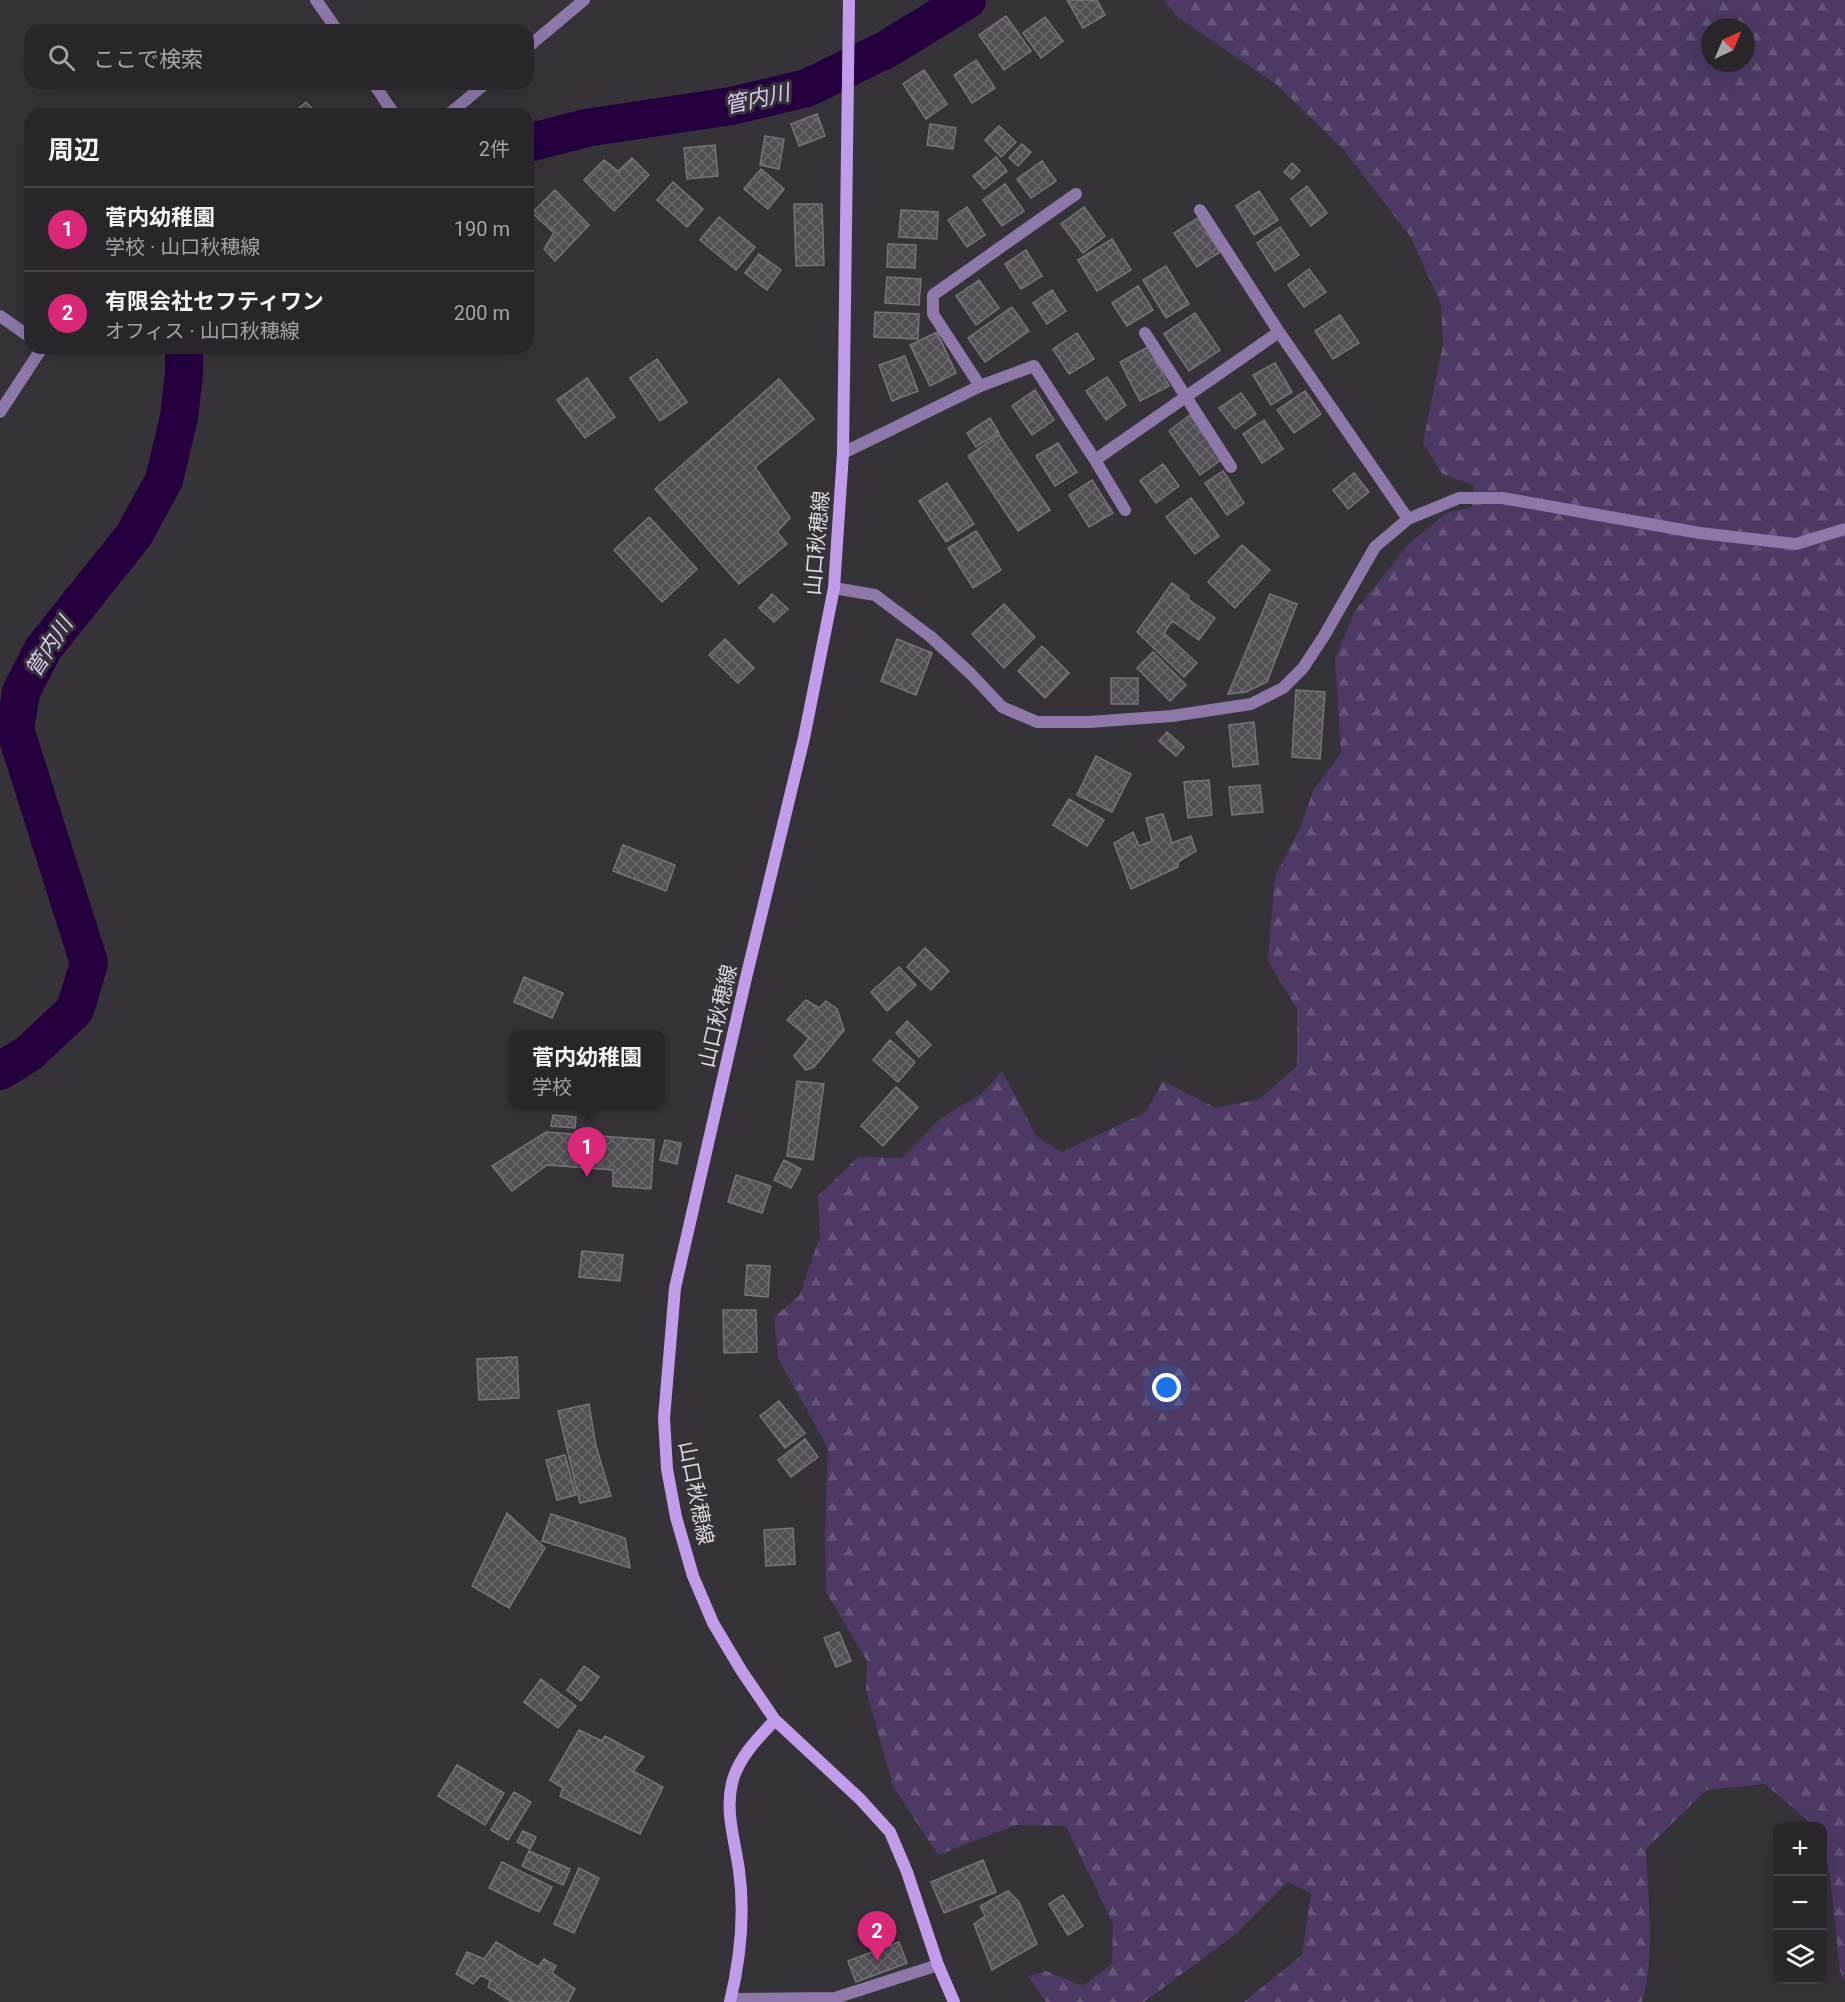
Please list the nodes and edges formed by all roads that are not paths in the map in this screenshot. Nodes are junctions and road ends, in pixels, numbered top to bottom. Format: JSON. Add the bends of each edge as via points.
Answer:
{"nodes":[{"id":1,"x":316,"y":0,"type":"edge"},
{"id":2,"x":584,"y":0,"type":"edge"},
{"id":3,"x":849,"y":0,"type":"edge"},
{"id":4,"x":333,"y":24,"type":"edge"},
{"id":5,"x":534,"y":42,"type":"edge"},
{"id":6,"x":378,"y":90,"type":"edge"},
{"id":7,"x":478,"y":90,"type":"edge"},
{"id":8,"x":390,"y":108,"type":"edge"},
{"id":9,"x":455,"y":108,"type":"edge"},
{"id":10,"x":1076,"y":194,"type":"dead end"},
{"id":11,"x":1200,"y":210,"type":"dead end"},
{"id":12,"x":0,"y":316,"type":"edge"},
{"id":13,"x":1279,"y":332,"type":"junction"},
{"id":14,"x":24,"y":333,"type":"edge"},
{"id":15,"x":1145,"y":333,"type":"dead end"},
{"id":16,"x":38,"y":354,"type":"edge"},
{"id":17,"x":980,"y":386,"type":"junction"},
{"id":18,"x":1187,"y":397,"type":"junction"},
{"id":19,"x":0,"y":412,"type":"edge"},
{"id":20,"x":843,"y":453,"type":"junction"},
{"id":21,"x":1095,"y":460,"type":"junction"},
{"id":22,"x":1232,"y":467,"type":"dead end"},
{"id":23,"x":1125,"y":510,"type":"dead end"},
{"id":24,"x":1408,"y":519,"type":"junction"},
{"id":25,"x":1845,"y":529,"type":"edge"},
{"id":26,"x":834,"y":588,"type":"junction"},
{"id":27,"x":775,"y":1720,"type":"junction"},
{"id":28,"x":938,"y":1965,"type":"junction"},
{"id":29,"x":730,"y":2001,"type":"edge"},
{"id":30,"x":954,"y":2002,"type":"edge"}],
"edges":[{"from":1,"to":4,"type":"street"},
{"from":2,"to":5,"type":"street"},
{"from":3,"to":20,"type":"main road","name":"山口秋穂線"},
{"from":6,"to":8,"type":"street"},
{"from":7,"to":9,"type":"street"},
{"from":10,"to":17,"type":"street","via":[[933,295],[933,314]]},
{"from":11,"to":13,"type":"street"},
{"from":12,"to":14,"type":"street"},
{"from":13,"to":18,"type":"street"},
{"from":13,"to":24,"type":"street"},
{"from":15,"to":18,"type":"street"},
{"from":16,"to":19,"type":"street"},
{"from":17,"to":20,"type":"street"},
{"from":17,"to":21,"type":"street","via":[[1034,366]]},
{"from":18,"to":21,"type":"street"},
{"from":18,"to":22,"type":"street"},
{"from":20,"to":26,"type":"main road","name":"山口秋穂線"},
{"from":21,"to":23,"type":"street"},
{"from":24,"to":25,"type":"street","via":[[1459,498],[1503,498],[1700,533],[1796,544]]},
{"from":24,"to":26,"type":"street","via":[[1375,547],[1324,636],[1303,668],[1283,688],[1251,704],[1172,716],[1037,722],[1002,707],[931,637],[875,595]]},
{"from":26,"to":27,"type":"main road","name":"山口秋穂線","via":[[804,738],[675,1288],[664,1418],[667,1469],[693,1576],[713,1623]]},
{"from":27,"to":28,"type":"main road","name":"山口秋穂線","via":[[890,1832]]},
{"from":27,"to":29,"type":"main road","via":[[754,1742],[732,1783],[730,1815],[741,1915]]},
{"from":28,"to":29,"type":"street","via":[[835,1998]]},
{"from":28,"to":30,"type":"main road","name":"山口秋穂線"}]}
